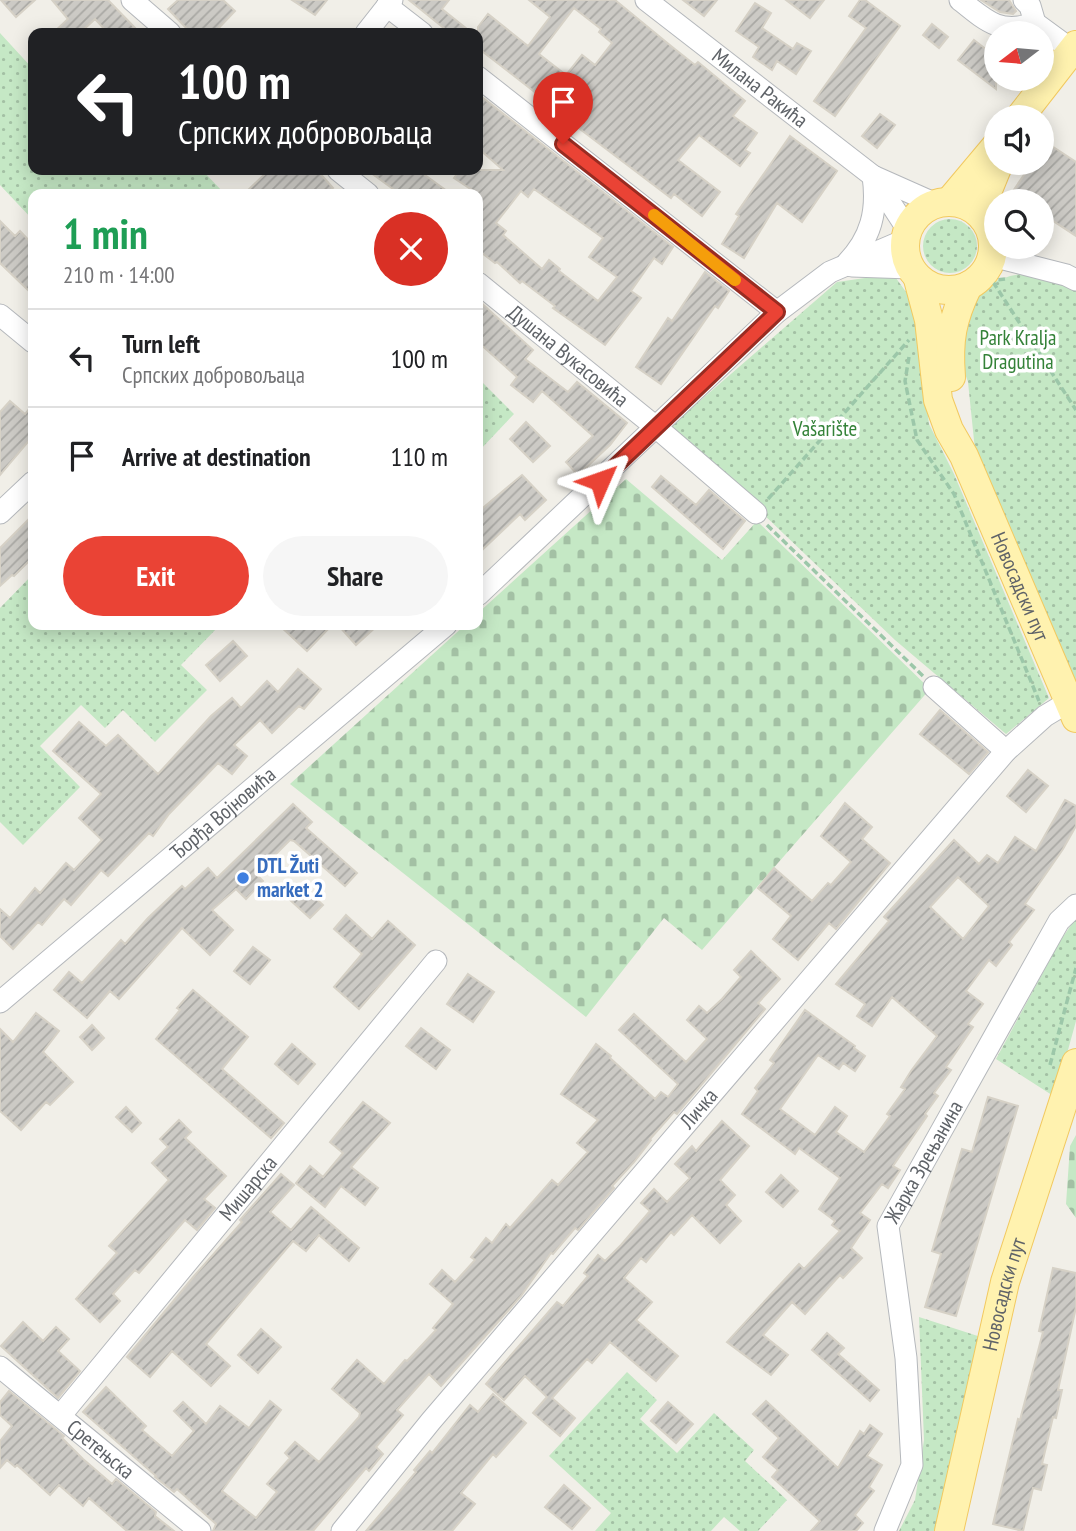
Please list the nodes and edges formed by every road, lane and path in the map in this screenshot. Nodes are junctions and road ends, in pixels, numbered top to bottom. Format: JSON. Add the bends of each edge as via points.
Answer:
{"nodes":[{"id":1,"x":132,"y":0,"type":"edge"},
{"id":2,"x":646,"y":0,"type":"edge"},
{"id":3,"x":960,"y":0,"type":"edge"},
{"id":4,"x":1024,"y":0,"type":"edge"},
{"id":5,"x":389,"y":3,"type":"edge"},
{"id":6,"x":991,"y":21,"type":"edge"},
{"id":7,"x":1034,"y":21,"type":"edge"},
{"id":8,"x":164,"y":28,"type":"edge"},
{"id":9,"x":370,"y":28,"type":"edge"},
{"id":10,"x":416,"y":28,"type":"edge"},
{"id":11,"x":1054,"y":35,"type":"edge"},
{"id":12,"x":1074,"y":47,"type":"edge"},
{"id":13,"x":483,"y":81,"type":"edge"},
{"id":14,"x":1029,"y":105,"type":"edge"},
{"id":15,"x":984,"y":159,"type":"edge"},
{"id":16,"x":994,"y":175,"type":"edge"},
{"id":17,"x":873,"y":176,"type":"junction"},
{"id":18,"x":942,"y":203,"type":"junction"},
{"id":19,"x":983,"y":218,"type":"junction"},
{"id":20,"x":906,"y":235,"type":"junction"},
{"id":21,"x":843,"y":267,"type":"junction"},
{"id":22,"x":914,"y":273,"type":"junction"},
{"id":23,"x":984,"y":275,"type":"junction"},
{"id":24,"x":1076,"y":280,"type":"edge"},
{"id":25,"x":483,"y":287,"type":"edge"},
{"id":26,"x":777,"y":312,"type":"junction"},
{"id":27,"x":0,"y":315,"type":"edge"},
{"id":28,"x":914,"y":335,"type":"dead end"},
{"id":29,"x":28,"y":338,"type":"edge"},
{"id":30,"x":1076,"y":411,"type":"edge"},
{"id":31,"x":657,"y":428,"type":"junction"},
{"id":32,"x":964,"y":456,"type":"junction"},
{"id":33,"x":28,"y":487,"type":"edge"},
{"id":34,"x":0,"y":513,"type":"edge"},
{"id":35,"x":755,"y":513,"type":"junction"},
{"id":36,"x":483,"y":590,"type":"edge"},
{"id":37,"x":440,"y":630,"type":"edge"},
{"id":38,"x":934,"y":687,"type":"joint"},
{"id":39,"x":1073,"y":710,"type":"edge"},
{"id":40,"x":1006,"y":751,"type":"junction"},
{"id":41,"x":1076,"y":905,"type":"edge"},
{"id":42,"x":436,"y":961,"type":"dead end"},
{"id":43,"x":0,"y":1002,"type":"edge"},
{"id":44,"x":1076,"y":1063,"type":"edge"},
{"id":45,"x":1,"y":1371,"type":"edge"},
{"id":46,"x":61,"y":1415,"type":"junction"},
{"id":47,"x":200,"y":1531,"type":"edge"},
{"id":48,"x":342,"y":1531,"type":"edge"},
{"id":49,"x":885,"y":1531,"type":"edge"},
{"id":50,"x":949,"y":1531,"type":"edge"}],
"edges":[{"from":1,"to":8,"type":"street"},
{"from":2,"to":17,"type":"street","name":"Милана Ракића"},
{"from":3,"to":6,"type":"street"},
{"from":4,"to":7,"type":"street"},
{"from":5,"to":9,"type":"street"},
{"from":5,"to":10,"type":"street"},
{"from":11,"to":12,"type":"street"},
{"from":12,"to":14,"type":"main road"},
{"from":13,"to":26,"type":"street"},
{"from":15,"to":18,"type":"main road"},
{"from":16,"to":19,"type":"main road"},
{"from":17,"to":18,"type":"street","name":"Милана Ракића"},
{"from":17,"to":20,"type":"street","name":"Милана Ракића"},
{"from":17,"to":21,"type":"street","via":[[874,219],[858,252]]},
{"from":18,"to":19,"type":"main road","via":[[962,204]]},
{"from":18,"to":20,"type":"main road","via":[[924,209]]},
{"from":19,"to":23,"type":"main road","via":[[993,242]]},
{"from":20,"to":21,"type":"street"},
{"from":20,"to":22,"type":"main road","name":"Новосадски пут","via":[[905,250]]},
{"from":21,"to":22,"type":"street"},
{"from":21,"to":26,"type":"street"},
{"from":22,"to":23,"type":"main road","via":[[942,290],[956,290]]},
{"from":22,"to":32,"type":"main road","name":"Новосадски пут","via":[[929,320],[938,400],[948,430]]},
{"from":23,"to":24,"type":"street","via":[[1066,275]]},
{"from":23,"to":30,"type":"path"},
{"from":23,"to":32,"type":"main road","name":"Новосадски пут","via":[[951,325],[949,358]]},
{"from":25,"to":31,"type":"street","name":"Душана Вукасовића"},
{"from":26,"to":31,"type":"street"},
{"from":27,"to":29,"type":"street"},
{"from":28,"to":35,"type":"path"},
{"from":31,"to":35,"type":"street","name":"Душана Вукасовића"},
{"from":31,"to":36,"type":"street"},
{"from":32,"to":39,"type":"main road","name":"Новосадски пут"},
{"from":33,"to":34,"type":"street"},
{"from":35,"to":38,"type":"path"},
{"from":37,"to":43,"type":"street","name":"Ђорђа Војновића"},
{"from":38,"to":40,"type":"street"},
{"from":39,"to":40,"type":"street","name":"Личка","via":[[1045,716]]},
{"from":40,"to":48,"type":"street","name":"Личка","via":[[431,1421]]},
{"from":41,"to":49,"type":"street","name":"Жарка Зрењанина","via":[[1059,921],[888,1226],[906,1358],[912,1465]]},
{"from":42,"to":46,"type":"street","name":"Мишарска"},
{"from":44,"to":50,"type":"main road","name":"Новосадски пут","via":[[1005,1282]]},
{"from":45,"to":46,"type":"street","name":"Сретењска"},
{"from":46,"to":47,"type":"street","name":"Сретењска"}]}
